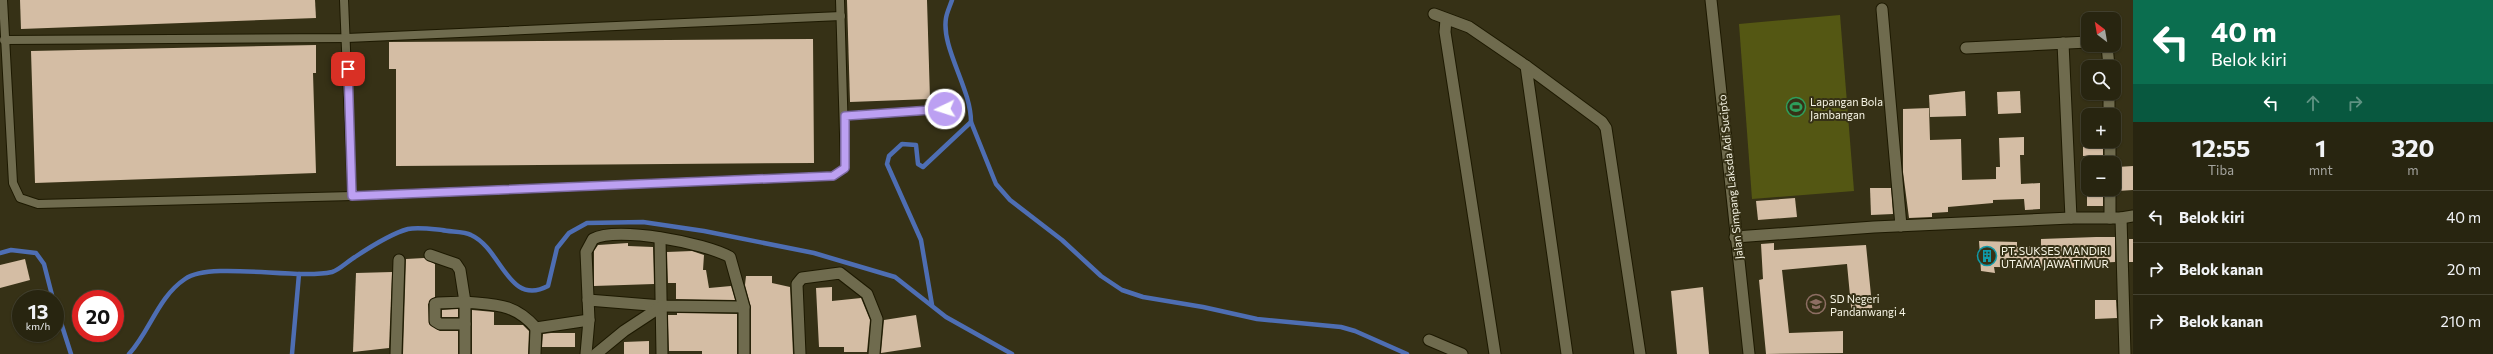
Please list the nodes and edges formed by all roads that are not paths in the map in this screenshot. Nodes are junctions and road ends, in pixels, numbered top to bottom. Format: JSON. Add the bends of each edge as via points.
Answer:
{"nodes":[{"id":1,"x":3,"y":0,"type":"edge"},
{"id":2,"x":344,"y":0,"type":"edge"},
{"id":3,"x":840,"y":0,"type":"edge"},
{"id":4,"x":1711,"y":0,"type":"edge"},
{"id":5,"x":1882,"y":9,"type":"dead end"},
{"id":6,"x":1434,"y":14,"type":"dead end"},
{"id":7,"x":841,"y":16,"type":"junction"},
{"id":8,"x":1446,"y":19,"type":"junction"},
{"id":9,"x":347,"y":38,"type":"junction"},
{"id":10,"x":4,"y":40,"type":"junction"},
{"id":11,"x":2081,"y":42,"type":"edge"},
{"id":12,"x":2063,"y":43,"type":"junction"},
{"id":13,"x":1966,"y":48,"type":"dead end"},
{"id":14,"x":1526,"y":66,"type":"junction"},
{"id":15,"x":945,"y":109,"type":"dead end"},
{"id":16,"x":845,"y":116,"type":"junction"},
{"id":17,"x":352,"y":196,"type":"junction"},
{"id":18,"x":2111,"y":196,"type":"edge"},
{"id":19,"x":2133,"y":216,"type":"edge"},
{"id":20,"x":2071,"y":218,"type":"junction"},
{"id":21,"x":2115,"y":218,"type":"junction"},
{"id":22,"x":1901,"y":226,"type":"junction"},
{"id":23,"x":1735,"y":236,"type":"junction"},
{"id":24,"x":660,"y":238,"type":"junction"},
{"id":25,"x":430,"y":255,"type":"dead end"},
{"id":26,"x":399,"y":260,"type":"dead end"},
{"id":27,"x":588,"y":300,"type":"junction"},
{"id":28,"x":465,"y":302,"type":"junction"},
{"id":29,"x":2128,"y":302,"type":"edge"},
{"id":30,"x":662,"y":306,"type":"junction"},
{"id":31,"x":744,"y":307,"type":"junction"},
{"id":32,"x":589,"y":320,"type":"junction"},
{"id":33,"x":465,"y":324,"type":"junction"},
{"id":34,"x":536,"y":328,"type":"junction"},
{"id":35,"x":1429,"y":340,"type":"dead end"},
{"id":36,"x":396,"y":354,"type":"edge"},
{"id":37,"x":465,"y":354,"type":"edge"},
{"id":38,"x":534,"y":354,"type":"edge"},
{"id":39,"x":586,"y":354,"type":"edge"},
{"id":40,"x":596,"y":354,"type":"edge"},
{"id":41,"x":662,"y":354,"type":"edge"},
{"id":42,"x":744,"y":354,"type":"edge"},
{"id":43,"x":800,"y":354,"type":"edge"},
{"id":44,"x":874,"y":354,"type":"edge"},
{"id":45,"x":1462,"y":354,"type":"edge"},
{"id":46,"x":1495,"y":354,"type":"edge"},
{"id":47,"x":1567,"y":354,"type":"edge"},
{"id":48,"x":1640,"y":354,"type":"edge"},
{"id":49,"x":1750,"y":354,"type":"edge"},
{"id":50,"x":2125,"y":354,"type":"edge"}],
"edges":[{"from":1,"to":10,"type":"lane"},
{"from":2,"to":9,"type":"lane"},
{"from":3,"to":7,"type":"lane"},
{"from":4,"to":23,"type":"street","name":"Jalan Simpang Laksda Adi Sucipto"},
{"from":5,"to":22,"type":"street"},
{"from":6,"to":8,"type":"street"},
{"from":7,"to":9,"type":"lane"},
{"from":7,"to":16,"type":"lane"},
{"from":8,"to":14,"type":"street","via":[[1469,27]]},
{"from":8,"to":46,"type":"street","via":[[1445,32]]},
{"from":9,"to":10,"type":"lane"},
{"from":9,"to":17,"type":"lane"},
{"from":10,"to":17,"type":"lane","via":[[13,183],[20,198],[38,204]]},
{"from":11,"to":12,"type":"street"},
{"from":12,"to":13,"type":"street"},
{"from":12,"to":20,"type":"street"},
{"from":14,"to":47,"type":"street"},
{"from":14,"to":48,"type":"street","via":[[1602,122],[1606,128]]},
{"from":15,"to":16,"type":"lane"},
{"from":16,"to":17,"type":"lane","via":[[845,168],[833,176]]},
{"from":18,"to":21,"type":"street"},
{"from":19,"to":21,"type":"street"},
{"from":20,"to":21,"type":"street"},
{"from":20,"to":22,"type":"street"},
{"from":21,"to":29,"type":"street"},
{"from":22,"to":23,"type":"street"},
{"from":23,"to":49,"type":"street","name":"Jalan Simpang Laksda Adi Sucipto"},
{"from":24,"to":27,"type":"street","via":[[608,234],[593,238],[586,252]]},
{"from":24,"to":30,"type":"street"},
{"from":24,"to":31,"type":"street","via":[[706,246],[730,257]]},
{"from":25,"to":28,"type":"street","via":[[456,264],[460,270]]},
{"from":26,"to":36,"type":"street"},
{"from":27,"to":30,"type":"street"},
{"from":27,"to":32,"type":"street"},
{"from":28,"to":33,"type":"street"},
{"from":28,"to":33,"type":"street","via":[[435,304],[437,324]]},
{"from":28,"to":34,"type":"street","via":[[509,307],[519,311]]},
{"from":29,"to":50,"type":"street"},
{"from":30,"to":31,"type":"street"},
{"from":30,"to":40,"type":"street","via":[[624,331]]},
{"from":30,"to":41,"type":"street"},
{"from":31,"to":42,"type":"street"},
{"from":32,"to":34,"type":"street"},
{"from":32,"to":39,"type":"street"},
{"from":33,"to":37,"type":"street"},
{"from":34,"to":38,"type":"street"},
{"from":35,"to":45,"type":"street"},
{"from":43,"to":44,"type":"street","via":[[796,290],[802,278],[840,273],[867,294],[877,319]]}]}
